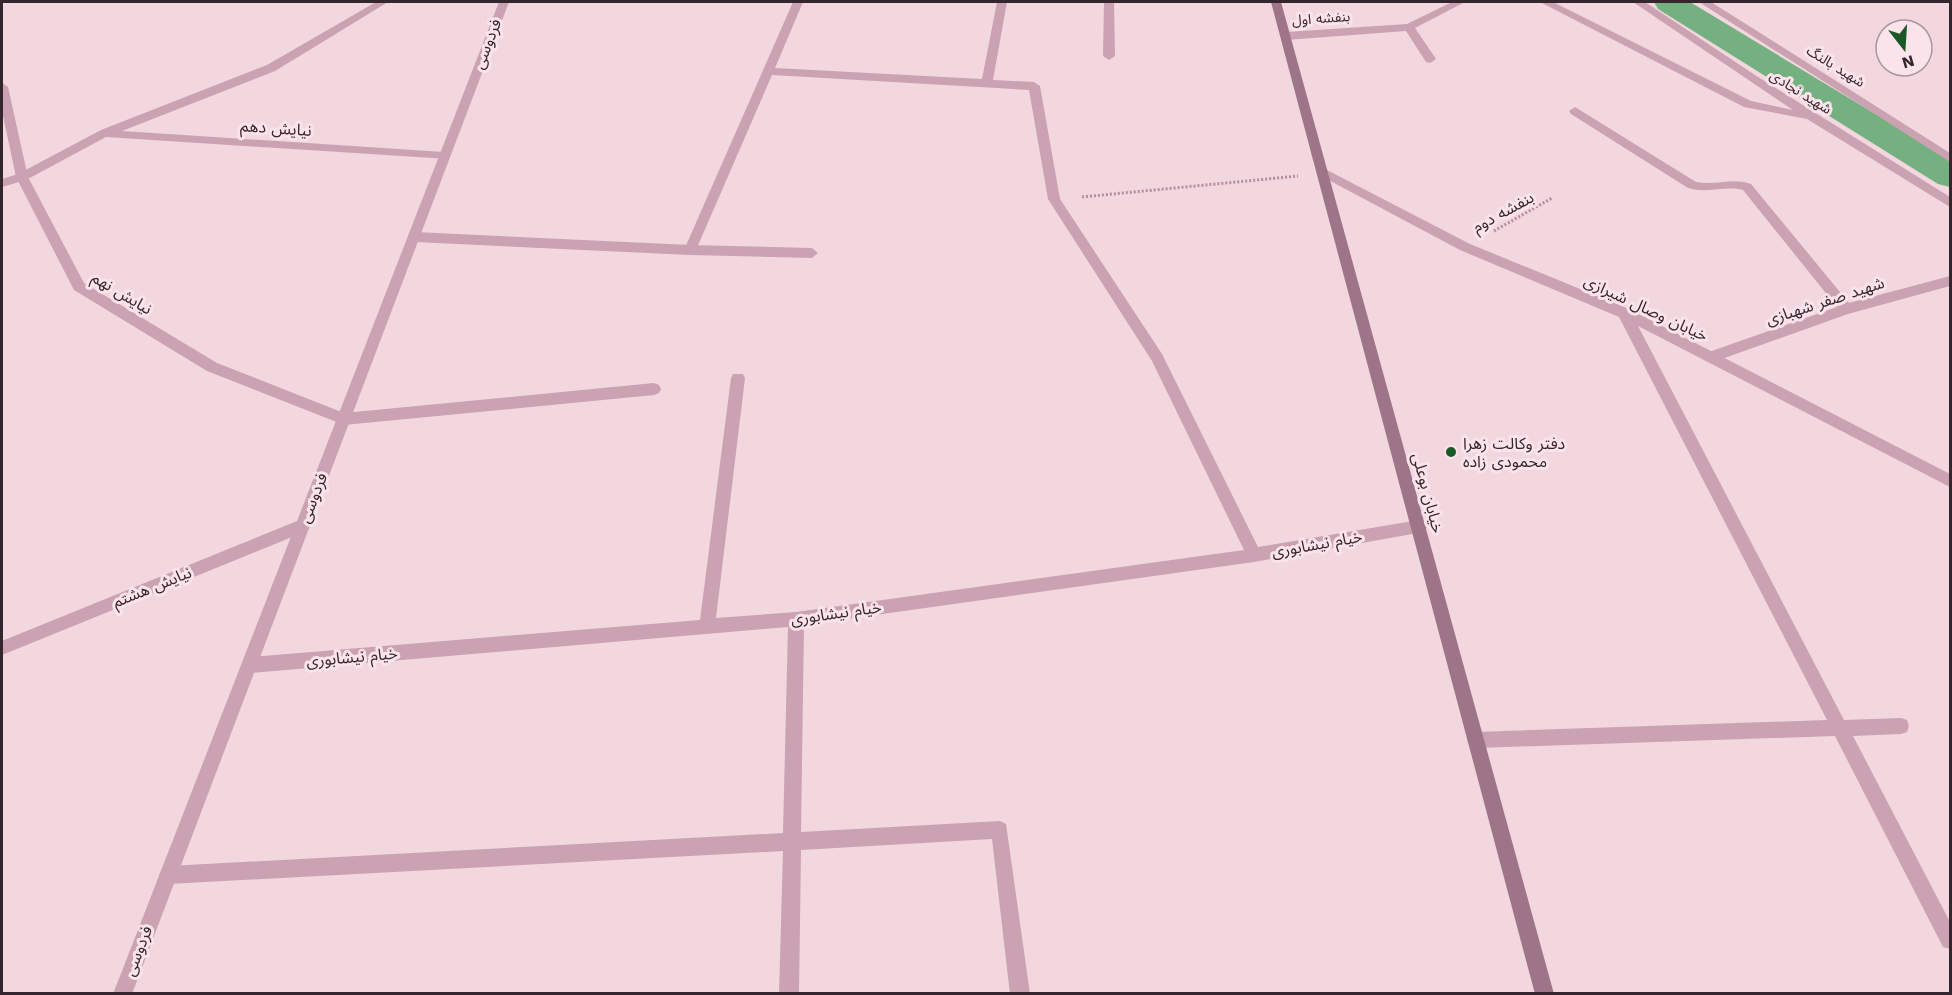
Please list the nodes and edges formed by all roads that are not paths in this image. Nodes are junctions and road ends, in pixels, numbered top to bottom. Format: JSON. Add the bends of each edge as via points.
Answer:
{"nodes":[{"id":1,"x":383,"y":2,"type":"edge"},
{"id":2,"x":504,"y":2,"type":"edge"},
{"id":3,"x":798,"y":2,"type":"edge"},
{"id":4,"x":1002,"y":2,"type":"edge"},
{"id":5,"x":1109,"y":2,"type":"edge"},
{"id":6,"x":1276,"y":2,"type":"edge"},
{"id":7,"x":1460,"y":2,"type":"edge"},
{"id":8,"x":1545,"y":2,"type":"edge"},
{"id":9,"x":1638,"y":2,"type":"edge"},
{"id":10,"x":1704,"y":2,"type":"edge"},
{"id":11,"x":1409,"y":27,"type":"junction"},
{"id":12,"x":1286,"y":36,"type":"junction"},
{"id":13,"x":1109,"y":56,"type":"dead end"},
{"id":14,"x":1430,"y":59,"type":"dead end"},
{"id":15,"x":767,"y":71,"type":"junction"},
{"id":16,"x":987,"y":83,"type":"junction"},
{"id":17,"x":2,"y":87,"type":"edge"},
{"id":18,"x":1575,"y":111,"type":"dead end"},
{"id":19,"x":1816,"y":119,"type":"junction"},
{"id":20,"x":105,"y":133,"type":"junction"},
{"id":21,"x":444,"y":156,"type":"junction"},
{"id":22,"x":1950,"y":158,"type":"edge"},
{"id":23,"x":1325,"y":173,"type":"junction"},
{"id":24,"x":22,"y":177,"type":"junction"},
{"id":25,"x":2,"y":183,"type":"edge"},
{"id":26,"x":1950,"y":202,"type":"edge"},
{"id":27,"x":415,"y":237,"type":"junction"},
{"id":28,"x":690,"y":250,"type":"junction"},
{"id":29,"x":812,"y":253,"type":"dead end"},
{"id":30,"x":1950,"y":281,"type":"edge"},
{"id":31,"x":1846,"y":309,"type":"junction"},
{"id":32,"x":1624,"y":313,"type":"junction"},
{"id":33,"x":1711,"y":357,"type":"junction"},
{"id":34,"x":738,"y":378,"type":"dead end"},
{"id":35,"x":654,"y":389,"type":"dead end"},
{"id":36,"x":344,"y":419,"type":"junction"},
{"id":37,"x":1950,"y":481,"type":"edge"},
{"id":38,"x":302,"y":526,"type":"junction"},
{"id":39,"x":1419,"y":527,"type":"junction"},
{"id":40,"x":1254,"y":555,"type":"junction"},
{"id":41,"x":795,"y":619,"type":"junction"},
{"id":42,"x":707,"y":627,"type":"junction"},
{"id":43,"x":2,"y":648,"type":"edge"},
{"id":44,"x":250,"y":665,"type":"junction"},
{"id":45,"x":1901,"y":726,"type":"dead end"},
{"id":46,"x":1839,"y":728,"type":"junction"},
{"id":47,"x":1476,"y":740,"type":"junction"},
{"id":48,"x":790,"y":840,"type":"junction"},
{"id":49,"x":168,"y":875,"type":"junction"},
{"id":50,"x":1950,"y":940,"type":"edge"},
{"id":51,"x":122,"y":993,"type":"edge"},
{"id":52,"x":789,"y":993,"type":"edge"},
{"id":53,"x":1020,"y":993,"type":"edge"},
{"id":54,"x":1545,"y":993,"type":"edge"}],
"edges":[{"from":1,"to":20,"type":"street","via":[[271,68]]},
{"from":2,"to":21,"type":"street","name":"فردوسی"},
{"from":3,"to":15,"type":"street"},
{"from":4,"to":16,"type":"street"},
{"from":5,"to":13,"type":"street"},
{"from":6,"to":12,"type":"main road","name":"خیابان بوعلی"},
{"from":7,"to":11,"type":"street","name":"بنفشه اول"},
{"from":8,"to":19,"type":"street","via":[[1748,104]]},
{"from":9,"to":19,"type":"street","name":"شهید نجادی"},
{"from":10,"to":22,"type":"street","name":"شهيد بالنگ"},
{"from":11,"to":12,"type":"street","name":"بنفشه اول"},
{"from":11,"to":14,"type":"street"},
{"from":12,"to":23,"type":"main road","name":"خیابان بوعلی"},
{"from":15,"to":16,"type":"street"},
{"from":15,"to":28,"type":"street"},
{"from":16,"to":40,"type":"street","via":[[1034,86],[1054,199],[1157,357]]},
{"from":17,"to":24,"type":"street","name":"نیایش نهم"},
{"from":18,"to":31,"type":"street","via":[[1692,185],[1704,189],[1736,182],[1747,187]]},
{"from":19,"to":26,"type":"street","name":"شهید نجادی"},
{"from":20,"to":21,"type":"street","name":"نیایش دهم"},
{"from":20,"to":24,"type":"street"},
{"from":21,"to":27,"type":"street","name":"فردوسی"},
{"from":23,"to":32,"type":"street","name":"خیابان وصال شیرازی","via":[[1465,248]]},
{"from":23,"to":39,"type":"main road","name":"خیابان بوعلی"},
{"from":24,"to":25,"type":"street"},
{"from":24,"to":36,"type":"street","name":"نیایش نهم","via":[[79,286],[212,367]]},
{"from":27,"to":28,"type":"street"},
{"from":27,"to":36,"type":"street","name":"فردوسی"},
{"from":28,"to":29,"type":"street"},
{"from":30,"to":31,"type":"street","name":"شهید صفر شهبازی"},
{"from":31,"to":33,"type":"street","name":"شهید صفر شهبازی"},
{"from":32,"to":33,"type":"street","name":"خیابان وصال شیرازی"},
{"from":32,"to":46,"type":"street"},
{"from":33,"to":37,"type":"street","name":"خیابان وصال شیرازی"},
{"from":34,"to":42,"type":"street"},
{"from":35,"to":36,"type":"street"},
{"from":36,"to":38,"type":"street","name":"فردوسی"},
{"from":38,"to":43,"type":"street","name":"نیایش هشتم"},
{"from":38,"to":44,"type":"street","name":"فردوسی"},
{"from":39,"to":40,"type":"street","name":"خیام نیشابوری"},
{"from":39,"to":47,"type":"main road","name":"خیابان بوعلی"},
{"from":40,"to":41,"type":"street","name":"خیام نیشابوری"},
{"from":41,"to":42,"type":"street","name":"خیام نیشابوری"},
{"from":41,"to":48,"type":"street"},
{"from":42,"to":44,"type":"street","name":"خیام نیشابوری"},
{"from":44,"to":49,"type":"street","name":"فردوسی"},
{"from":45,"to":46,"type":"street"},
{"from":46,"to":47,"type":"street"},
{"from":46,"to":50,"type":"street"},
{"from":47,"to":54,"type":"main road","name":"خیابان بوعلی"},
{"from":48,"to":49,"type":"street"},
{"from":48,"to":52,"type":"street"},
{"from":48,"to":53,"type":"street","via":[[1000,830]]},
{"from":49,"to":51,"type":"street","name":"فردوسی"}]}
